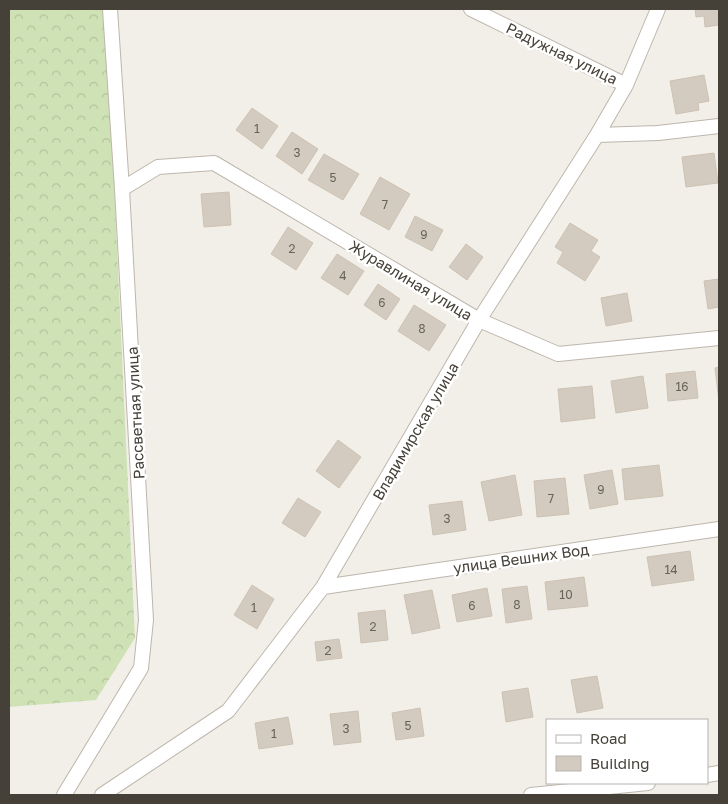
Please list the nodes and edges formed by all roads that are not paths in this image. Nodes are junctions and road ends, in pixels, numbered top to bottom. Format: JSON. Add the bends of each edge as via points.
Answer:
{"nodes":[{"id":1,"x":110,"y":9,"type":"edge"},
{"id":2,"x":471,"y":9,"type":"edge"},
{"id":3,"x":658,"y":9,"type":"edge"},
{"id":4,"x":626,"y":85,"type":"junction"},
{"id":5,"x":719,"y":126,"type":"edge"},
{"id":6,"x":597,"y":135,"type":"junction"},
{"id":7,"x":122,"y":189,"type":"junction"},
{"id":8,"x":479,"y":320,"type":"junction"},
{"id":9,"x":719,"y":338,"type":"edge"},
{"id":10,"x":719,"y":529,"type":"edge"},
{"id":11,"x":324,"y":588,"type":"junction"},
{"id":12,"x":638,"y":784,"type":"edge"},
{"id":13,"x":64,"y":795,"type":"edge"},
{"id":14,"x":102,"y":795,"type":"edge"},
{"id":15,"x":531,"y":795,"type":"edge"}],
"edges":[{"from":1,"to":7,"type":"street","name":"Рассветная улица"},
{"from":2,"to":4,"type":"street","name":"Радужная улица"},
{"from":3,"to":4,"type":"street","name":"Владимирская улица"},
{"from":4,"to":6,"type":"street","name":"Владимирская улица"},
{"from":5,"to":6,"type":"street"},
{"from":6,"to":8,"type":"street","name":"Владимирская улица"},
{"from":7,"to":8,"type":"street","name":"Журавлиная улица","via":[[158,167],[214,163]]},
{"from":7,"to":13,"type":"street","name":"Рассветная улица","via":[[145,630],[141,668]]},
{"from":8,"to":9,"type":"street","name":"Журавлиная улица","via":[[558,354]]},
{"from":8,"to":11,"type":"street","name":"Владимирская улица"},
{"from":10,"to":11,"type":"street","name":"улица Вешних Вод"},
{"from":11,"to":14,"type":"street","name":"Владимирская улица","via":[[228,711]]},
{"from":12,"to":15,"type":"street"}]}
